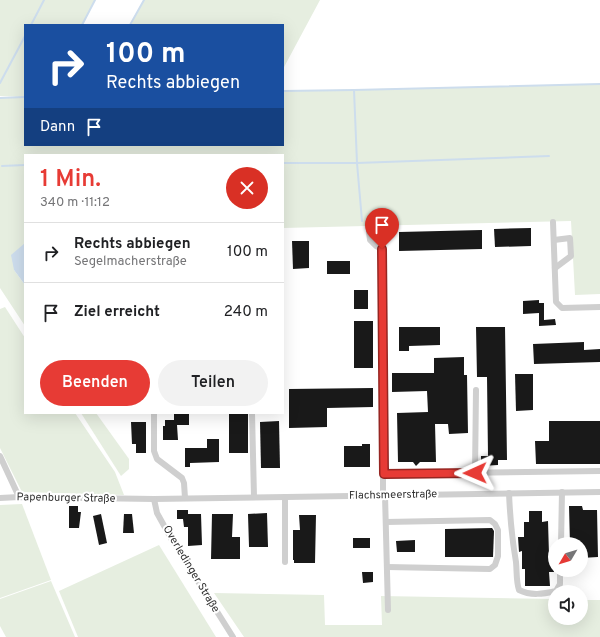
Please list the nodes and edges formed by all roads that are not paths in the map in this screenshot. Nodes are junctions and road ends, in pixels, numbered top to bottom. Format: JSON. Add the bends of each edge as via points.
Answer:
{"nodes":[{"id":1,"x":553,"y":222,"type":"dead end"},
{"id":2,"x":554,"y":240,"type":"junction"},
{"id":3,"x":382,"y":249,"type":"dead end"},
{"id":4,"x":555,"y":268,"type":"junction"},
{"id":5,"x":600,"y":306,"type":"edge"},
{"id":6,"x":476,"y":390,"type":"dead end"},
{"id":7,"x":154,"y":414,"type":"edge"},
{"id":8,"x":252,"y":414,"type":"edge"},
{"id":9,"x":0,"y":456,"type":"edge"},
{"id":10,"x":600,"y":471,"type":"edge"},
{"id":11,"x":475,"y":473,"type":"junction"},
{"id":12,"x":384,"y":474,"type":"junction"},
{"id":13,"x":562,"y":492,"type":"junction"},
{"id":14,"x":600,"y":492,"type":"edge"},
{"id":15,"x":509,"y":493,"type":"junction"},
{"id":16,"x":384,"y":495,"type":"junction"},
{"id":17,"x":19,"y":497,"type":"junction"},
{"id":18,"x":254,"y":497,"type":"junction"},
{"id":19,"x":285,"y":497,"type":"junction"},
{"id":20,"x":0,"y":498,"type":"edge"},
{"id":21,"x":185,"y":498,"type":"junction"},
{"id":22,"x":132,"y":499,"type":"joint"},
{"id":23,"x":154,"y":500,"type":"junction"},
{"id":24,"x":386,"y":522,"type":"junction"},
{"id":25,"x":561,"y":537,"type":"edge"},
{"id":26,"x":285,"y":562,"type":"dead end"},
{"id":27,"x":387,"y":567,"type":"junction"},
{"id":28,"x":560,"y":577,"type":"edge"},
{"id":29,"x":388,"y":610,"type":"dead end"},
{"id":30,"x":232,"y":637,"type":"edge"}],
"edges":[{"from":1,"to":2,"type":"street"},
{"from":2,"to":4,"type":"street"},
{"from":2,"to":4,"type":"street","via":[[570,238],[571,256]]},
{"from":3,"to":12,"type":"street"},
{"from":4,"to":5,"type":"street","via":[[556,302],[562,308]]},
{"from":6,"to":11,"type":"street"},
{"from":7,"to":21,"type":"street","via":[[154,451],[157,459],[182,478]]},
{"from":8,"to":18,"type":"street"},
{"from":9,"to":17,"type":"street"},
{"from":10,"to":11,"type":"street","name":"Flachsmeerstraße"},
{"from":11,"to":12,"type":"street","name":"Flachsmeerstraße"},
{"from":12,"to":16,"type":"street"},
{"from":13,"to":14,"type":"street","name":"Flachsmeerstraße"},
{"from":13,"to":15,"type":"street","name":"Flachsmeerstraße"},
{"from":13,"to":25,"type":"street"},
{"from":15,"to":16,"type":"street","name":"Flachsmeerstraße"},
{"from":15,"to":28,"type":"street","via":[[511,533],[519,590],[527,594],[556,591]]},
{"from":16,"to":19,"type":"street","name":"Flachsmeerstraße"},
{"from":16,"to":24,"type":"street"},
{"from":17,"to":20,"type":"street","name":"Papenburger Straße"},
{"from":17,"to":22,"type":"street","name":"Papenburger Straße"},
{"from":18,"to":19,"type":"street","name":"Flachsmeerstraße"},
{"from":18,"to":21,"type":"street","name":"Flachsmeerstraße"},
{"from":19,"to":26,"type":"street"},
{"from":21,"to":23,"type":"street","name":"Flachsmeerstraße"},
{"from":22,"to":23,"type":"street","name":"Flachsmeerstraße"},
{"from":23,"to":30,"type":"street","name":"Overledinger Straße","via":[[157,513],[172,540]]},
{"from":24,"to":27,"type":"street"},
{"from":24,"to":27,"type":"street","via":[[490,520],[498,530],[498,556],[495,565],[490,569]]},
{"from":27,"to":29,"type":"street"}]}
